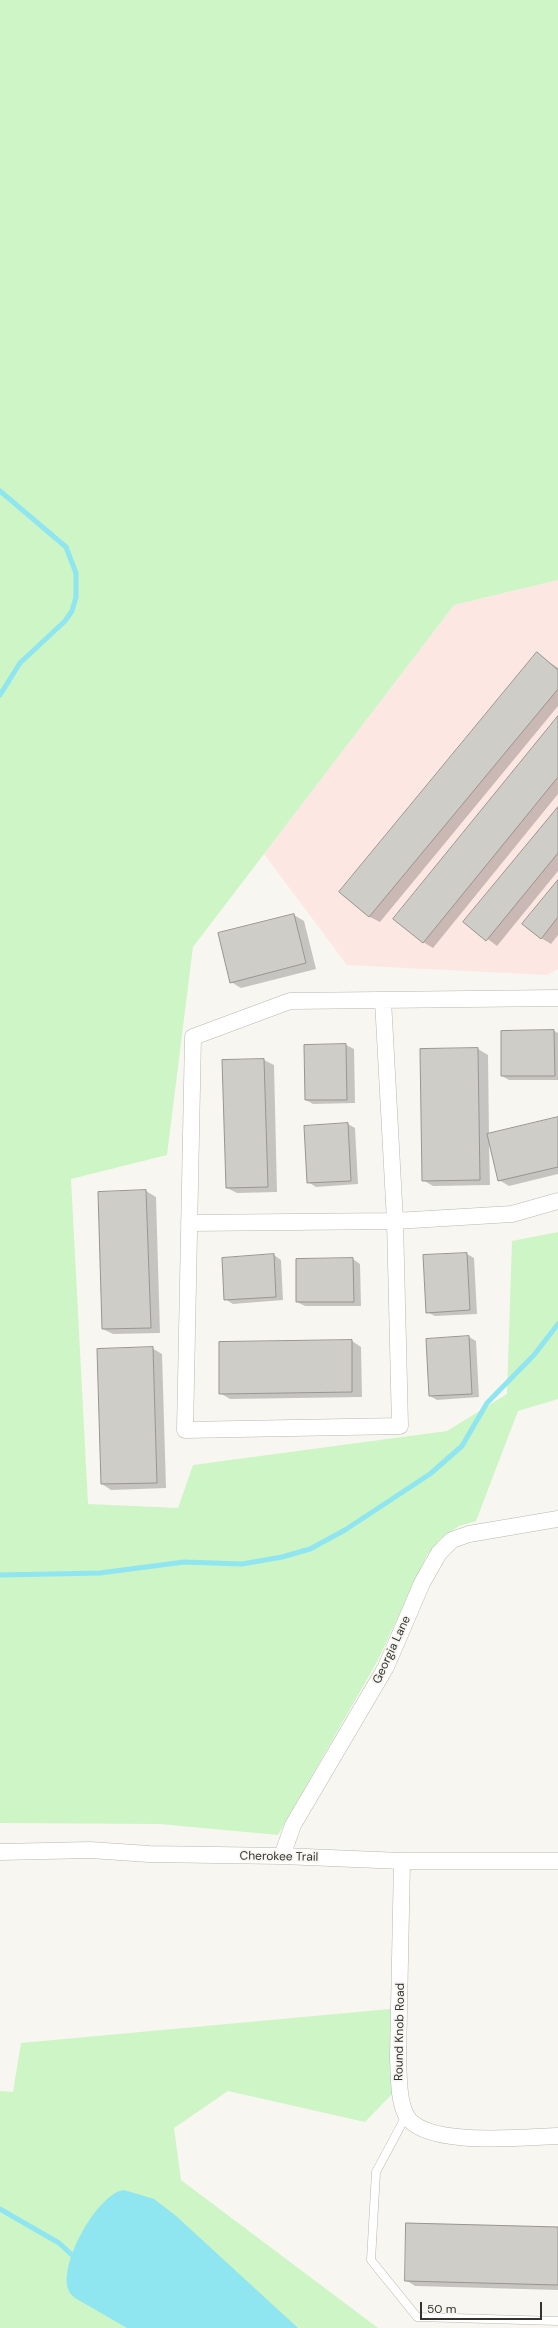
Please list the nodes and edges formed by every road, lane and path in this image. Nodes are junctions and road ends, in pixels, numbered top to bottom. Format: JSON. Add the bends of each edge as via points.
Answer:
{"nodes":[{"id":1,"x":558,"y":998,"type":"edge"},
{"id":2,"x":383,"y":1000,"type":"junction"},
{"id":3,"x":558,"y":1201,"type":"edge"},
{"id":4,"x":395,"y":1221,"type":"junction"},
{"id":5,"x":189,"y":1223,"type":"junction"},
{"id":6,"x":558,"y":1519,"type":"edge"},
{"id":7,"x":0,"y":1852,"type":"edge"},
{"id":8,"x":282,"y":1856,"type":"junction"},
{"id":9,"x":402,"y":1861,"type":"junction"},
{"id":10,"x":558,"y":1861,"type":"edge"},
{"id":11,"x":406,"y":2116,"type":"junction"},
{"id":12,"x":558,"y":2136,"type":"edge"},
{"id":13,"x":558,"y":2321,"type":"edge"}],
"edges":[{"from":1,"to":2,"type":"street"},
{"from":2,"to":4,"type":"street"},
{"from":2,"to":5,"type":"street","via":[[290,1001],[193,1037]]},
{"from":3,"to":4,"type":"street","via":[[512,1214]]},
{"from":4,"to":5,"type":"street"},
{"from":4,"to":5,"type":"street","via":[[400,1426],[185,1430]]},
{"from":6,"to":8,"type":"street","name":"Georgia Lane","via":[[469,1534],[452,1540],[439,1553],[422,1582],[386,1668],[293,1825]]},
{"from":7,"to":8,"type":"street","name":"Cherokee Trail","via":[[90,1850],[148,1854]]},
{"from":8,"to":9,"type":"street","name":"Cherokee Trail"},
{"from":9,"to":10,"type":"street","name":"Cherokee Trail"},
{"from":9,"to":11,"type":"street","name":"Round Knob Road","via":[[398,2058],[399,2087]]},
{"from":11,"to":12,"type":"street","via":[[424,2131],[443,2137]]},
{"from":11,"to":13,"type":"lane","via":[[376,2172],[371,2260],[417,2317]]}]}
